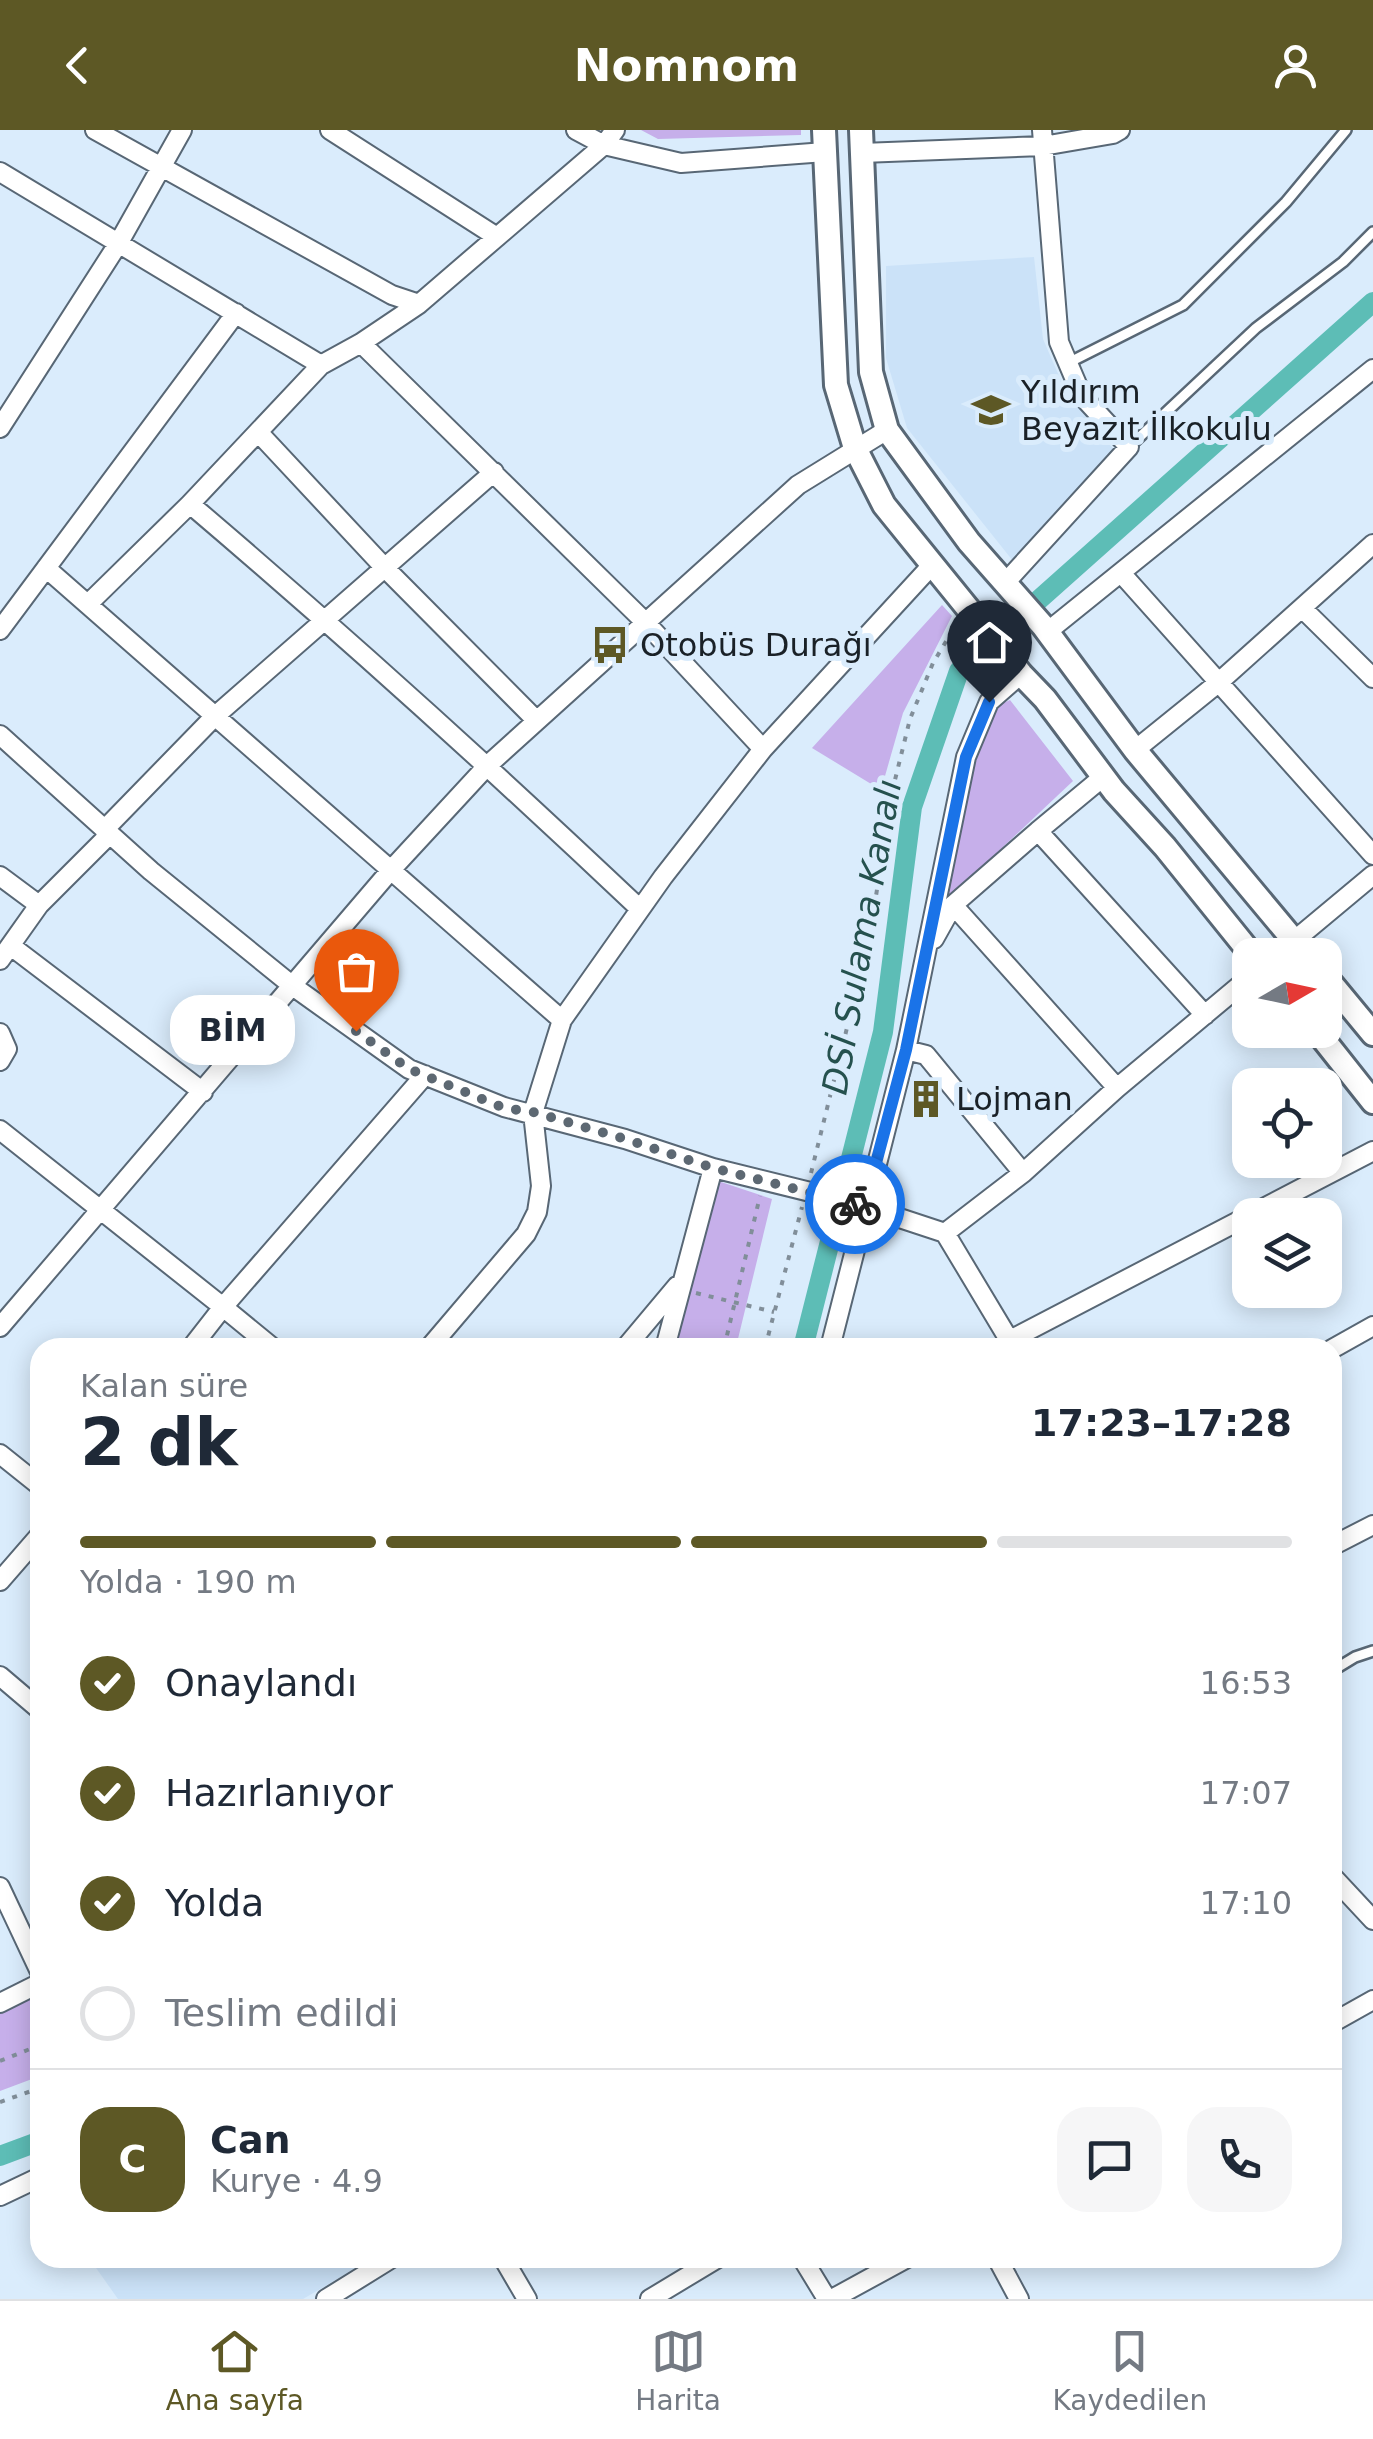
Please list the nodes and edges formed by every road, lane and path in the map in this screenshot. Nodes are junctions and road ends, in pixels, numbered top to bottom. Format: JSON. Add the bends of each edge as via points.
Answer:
{"nodes":[{"id":1,"x":94,"y":130,"type":"edge"},
{"id":2,"x":182,"y":130,"type":"edge"},
{"id":3,"x":330,"y":130,"type":"edge"},
{"id":4,"x":576,"y":130,"type":"edge"},
{"id":5,"x":1120,"y":130,"type":"edge"},
{"id":6,"x":1346,"y":130,"type":"edge"},
{"id":7,"x":610,"y":138,"type":"edge"},
{"id":8,"x":1042,"y":138,"type":"edge"},
{"id":9,"x":824,"y":141,"type":"edge"},
{"id":10,"x":861,"y":142,"type":"edge"},
{"id":11,"x":162,"y":168,"type":"junction"},
{"id":12,"x":1,"y":174,"type":"edge"},
{"id":13,"x":1373,"y":232,"type":"edge"},
{"id":14,"x":497,"y":237,"type":"junction"},
{"id":15,"x":118,"y":244,"type":"junction"},
{"id":16,"x":419,"y":304,"type":"junction"},
{"id":17,"x":236,"y":312,"type":"junction"},
{"id":18,"x":360,"y":343,"type":"junction"},
{"id":19,"x":1068,"y":363,"type":"junction"},
{"id":20,"x":320,"y":365,"type":"junction"},
{"id":21,"x":1373,"y":370,"type":"edge"},
{"id":22,"x":0,"y":428,"type":"edge"},
{"id":23,"x":887,"y":430,"type":"junction"},
{"id":24,"x":258,"y":432,"type":"junction"},
{"id":25,"x":1128,"y":447,"type":"junction"},
{"id":26,"x":855,"y":448,"type":"junction"},
{"id":27,"x":494,"y":472,"type":"junction"},
{"id":28,"x":190,"y":504,"type":"junction"},
{"id":29,"x":1373,"y":544,"type":"edge"},
{"id":30,"x":932,"y":566,"type":"junction"},
{"id":31,"x":384,"y":567,"type":"junction"},
{"id":32,"x":46,"y":568,"type":"junction"},
{"id":33,"x":1122,"y":573,"type":"junction"},
{"id":34,"x":1011,"y":589,"type":"junction"},
{"id":35,"x":88,"y":604,"type":"junction"},
{"id":36,"x":1302,"y":608,"type":"junction"},
{"id":37,"x":972,"y":614,"type":"junction"},
{"id":38,"x":325,"y":619,"type":"junction"},
{"id":39,"x":644,"y":621,"type":"junction"},
{"id":40,"x":1045,"y":629,"type":"junction"},
{"id":41,"x":0,"y":630,"type":"edge"},
{"id":42,"x":1014,"y":666,"type":"junction"},
{"id":43,"x":1373,"y":678,"type":"edge"},
{"id":44,"x":1218,"y":683,"type":"junction"},
{"id":45,"x":214,"y":717,"type":"junction"},
{"id":46,"x":536,"y":720,"type":"junction"},
{"id":47,"x":0,"y":735,"type":"edge"},
{"id":48,"x":762,"y":749,"type":"junction"},
{"id":49,"x":1135,"y":750,"type":"junction"},
{"id":50,"x":488,"y":765,"type":"junction"},
{"id":51,"x":1103,"y":776,"type":"junction"},
{"id":52,"x":1038,"y":831,"type":"junction"},
{"id":53,"x":107,"y":832,"type":"junction"},
{"id":54,"x":1373,"y":855,"type":"edge"},
{"id":55,"x":390,"y":871,"type":"junction"},
{"id":56,"x":1373,"y":875,"type":"edge"},
{"id":57,"x":0,"y":876,"type":"edge"},
{"id":58,"x":39,"y":905,"type":"junction"},
{"id":59,"x":953,"y":905,"type":"junction"},
{"id":60,"x":640,"y":909,"type":"junction"},
{"id":61,"x":1238,"y":938,"type":"edge"},
{"id":62,"x":1283,"y":938,"type":"edge"},
{"id":63,"x":1305,"y":938,"type":"edge"},
{"id":64,"x":6,"y":953,"type":"edge"},
{"id":65,"x":925,"y":954,"type":"junction"},
{"id":66,"x":294,"y":986,"type":"junction"},
{"id":67,"x":1232,"y":993,"type":"edge"},
{"id":68,"x":1342,"y":997,"type":"edge"},
{"id":69,"x":1205,"y":1016,"type":"junction"},
{"id":70,"x":562,"y":1020,"type":"junction"},
{"id":71,"x":0,"y":1033,"type":"edge"},
{"id":72,"x":1373,"y":1034,"type":"edge"},
{"id":73,"x":1330,"y":1048,"type":"edge"},
{"id":74,"x":906,"y":1050,"type":"junction"},
{"id":75,"x":0,"y":1061,"type":"edge"},
{"id":76,"x":425,"y":1075,"type":"junction"},
{"id":77,"x":1117,"y":1088,"type":"junction"},
{"id":78,"x":203,"y":1092,"type":"junction"},
{"id":79,"x":1373,"y":1102,"type":"edge"},
{"id":80,"x":533,"y":1112,"type":"junction"},
{"id":81,"x":0,"y":1130,"type":"edge"},
{"id":82,"x":1373,"y":1150,"type":"edge"},
{"id":83,"x":713,"y":1168,"type":"junction"},
{"id":84,"x":1023,"y":1173,"type":"junction"},
{"id":85,"x":763,"y":1181,"type":"junction"},
{"id":86,"x":800,"y":1190,"type":"junction"},
{"id":87,"x":857,"y":1205,"type":"junction"},
{"id":88,"x":101,"y":1208,"type":"junction"},
{"id":89,"x":945,"y":1233,"type":"junction"},
{"id":90,"x":680,"y":1285,"type":"junction"},
{"id":91,"x":736,"y":1303,"type":"junction"},
{"id":92,"x":224,"y":1307,"type":"junction"},
{"id":93,"x":774,"y":1312,"type":"junction"},
{"id":94,"x":1373,"y":1326,"type":"edge"},
{"id":95,"x":0,"y":1327,"type":"edge"},
{"id":96,"x":199,"y":1338,"type":"edge"},
{"id":97,"x":261,"y":1338,"type":"edge"},
{"id":98,"x":438,"y":1338,"type":"edge"},
{"id":99,"x":633,"y":1338,"type":"edge"},
{"id":100,"x":667,"y":1338,"type":"edge"},
{"id":101,"x":727,"y":1338,"type":"edge"},
{"id":102,"x":767,"y":1338,"type":"edge"},
{"id":103,"x":832,"y":1338,"type":"edge"},
{"id":104,"x":1008,"y":1338,"type":"edge"},
{"id":105,"x":1023,"y":1338,"type":"edge"},
{"id":106,"x":1342,"y":1343,"type":"edge"},
{"id":107,"x":0,"y":1454,"type":"edge"},
{"id":108,"x":30,"y":1478,"type":"edge"},
{"id":109,"x":1373,"y":1525,"type":"edge"},
{"id":110,"x":1342,"y":1541,"type":"edge"},
{"id":111,"x":30,"y":1546,"type":"edge"},
{"id":112,"x":0,"y":1580,"type":"edge"},
{"id":113,"x":1373,"y":1652,"type":"edge"},
{"id":114,"x":1342,"y":1665,"type":"edge"},
{"id":115,"x":0,"y":1676,"type":"edge"},
{"id":116,"x":30,"y":1702,"type":"edge"},
{"id":117,"x":0,"y":1887,"type":"edge"},
{"id":118,"x":1342,"y":1887,"type":"edge"},
{"id":119,"x":1373,"y":1920,"type":"edge"},
{"id":120,"x":30,"y":1951,"type":"edge"},
{"id":121,"x":30,"y":1987,"type":"edge"},
{"id":122,"x":1373,"y":2000,"type":"edge"},
{"id":123,"x":0,"y":2002,"type":"edge"},
{"id":124,"x":1342,"y":2017,"type":"edge"},
{"id":125,"x":30,"y":2049,"type":"edge"},
{"id":126,"x":0,"y":2060,"type":"edge"},
{"id":127,"x":30,"y":2092,"type":"edge"},
{"id":128,"x":0,"y":2102,"type":"edge"},
{"id":129,"x":30,"y":2182,"type":"edge"},
{"id":130,"x":0,"y":2196,"type":"edge"},
{"id":131,"x":376,"y":2268,"type":"edge"},
{"id":132,"x":509,"y":2268,"type":"edge"},
{"id":133,"x":701,"y":2268,"type":"edge"},
{"id":134,"x":809,"y":2268,"type":"edge"},
{"id":135,"x":889,"y":2268,"type":"edge"},
{"id":136,"x":1003,"y":2268,"type":"edge"},
{"id":137,"x":326,"y":2299,"type":"edge"},
{"id":138,"x":527,"y":2299,"type":"edge"},
{"id":139,"x":650,"y":2299,"type":"edge"},
{"id":140,"x":830,"y":2299,"type":"edge"},
{"id":141,"x":1020,"y":2299,"type":"edge"}],
"edges":[{"from":1,"to":11,"type":"street"},
{"from":2,"to":11,"type":"street"},
{"from":3,"to":14,"type":"street"},
{"from":4,"to":7,"type":"street"},
{"from":5,"to":8,"type":"street"},
{"from":6,"to":19,"type":"lane","via":[[1286,202],[1183,305]]},
{"from":7,"to":9,"type":"street","via":[[681,163]]},
{"from":7,"to":14,"type":"street"},
{"from":8,"to":10,"type":"street"},
{"from":8,"to":19,"type":"street","via":[[1059,342]]},
{"from":9,"to":26,"type":"main road","via":[[836,385]]},
{"from":10,"to":23,"type":"main road","via":[[871,372]]},
{"from":11,"to":15,"type":"street"},
{"from":11,"to":16,"type":"street","via":[[392,296]]},
{"from":12,"to":15,"type":"street"},
{"from":13,"to":25,"type":"lane","via":[[1256,328]]},
{"from":14,"to":16,"type":"street"},
{"from":15,"to":17,"type":"street"},
{"from":15,"to":22,"type":"street"},
{"from":16,"to":18,"type":"street"},
{"from":17,"to":20,"type":"street"},
{"from":17,"to":32,"type":"street"},
{"from":18,"to":20,"type":"street"},
{"from":18,"to":27,"type":"street"},
{"from":19,"to":25,"type":"street","via":[[1082,396]]},
{"from":20,"to":24,"type":"street"},
{"from":21,"to":33,"type":"street"},
{"from":23,"to":26,"type":"street"},
{"from":23,"to":34,"type":"main road","via":[[968,542]]},
{"from":24,"to":28,"type":"street"},
{"from":24,"to":31,"type":"street"},
{"from":25,"to":34,"type":"street"},
{"from":26,"to":30,"type":"main road","via":[[884,505]]},
{"from":26,"to":39,"type":"street","via":[[798,485]]},
{"from":27,"to":31,"type":"street"},
{"from":27,"to":39,"type":"street"},
{"from":28,"to":35,"type":"street"},
{"from":28,"to":38,"type":"street"},
{"from":29,"to":36,"type":"street"},
{"from":30,"to":37,"type":"main road"},
{"from":30,"to":48,"type":"street"},
{"from":31,"to":38,"type":"street"},
{"from":31,"to":46,"type":"street"},
{"from":32,"to":35,"type":"street"},
{"from":32,"to":41,"type":"street"},
{"from":33,"to":40,"type":"street"},
{"from":33,"to":44,"type":"street"},
{"from":34,"to":40,"type":"main road"},
{"from":35,"to":45,"type":"street"},
{"from":36,"to":43,"type":"street"},
{"from":36,"to":44,"type":"street"},
{"from":37,"to":42,"type":"main road"},
{"from":37,"to":86,"type":"path","via":[[933,662],[910,718],[870,935],[811,1175]]},
{"from":38,"to":45,"type":"street"},
{"from":38,"to":50,"type":"street"},
{"from":39,"to":46,"type":"street"},
{"from":39,"to":48,"type":"street"},
{"from":40,"to":49,"type":"main road"},
{"from":42,"to":51,"type":"main road"},
{"from":42,"to":65,"type":"street","via":[[989,702],[966,757]]},
{"from":44,"to":49,"type":"street"},
{"from":44,"to":54,"type":"street"},
{"from":45,"to":53,"type":"street"},
{"from":45,"to":55,"type":"street"},
{"from":46,"to":50,"type":"street"},
{"from":47,"to":53,"type":"street"},
{"from":48,"to":60,"type":"street"},
{"from":49,"to":62,"type":"main road"},
{"from":50,"to":55,"type":"street"},
{"from":50,"to":60,"type":"street"},
{"from":51,"to":52,"type":"street"},
{"from":51,"to":61,"type":"main road"},
{"from":52,"to":59,"type":"street"},
{"from":52,"to":69,"type":"street"},
{"from":53,"to":58,"type":"street"},
{"from":53,"to":66,"type":"street"},
{"from":55,"to":66,"type":"street"},
{"from":55,"to":70,"type":"street"},
{"from":56,"to":63,"type":"street"},
{"from":57,"to":58,"type":"street"},
{"from":58,"to":64,"type":"street"},
{"from":59,"to":65,"type":"street"},
{"from":59,"to":77,"type":"street"},
{"from":60,"to":70,"type":"street"},
{"from":64,"to":78,"type":"street"},
{"from":65,"to":74,"type":"street"},
{"from":66,"to":76,"type":"street"},
{"from":66,"to":78,"type":"street"},
{"from":67,"to":69,"type":"street"},
{"from":68,"to":72,"type":"main road"},
{"from":69,"to":77,"type":"street"},
{"from":70,"to":80,"type":"street"},
{"from":71,"to":75,"type":"street","via":[[7,1049]]},
{"from":73,"to":79,"type":"main road"},
{"from":74,"to":84,"type":"street","via":[[926,1054]]},
{"from":74,"to":87,"type":"street"},
{"from":76,"to":80,"type":"street","via":[[504,1108]]},
{"from":76,"to":92,"type":"street"},
{"from":77,"to":84,"type":"street"},
{"from":78,"to":88,"type":"street"},
{"from":80,"to":83,"type":"street"},
{"from":80,"to":98,"type":"street","via":[[542,1186],[536,1212],[526,1234]]},
{"from":81,"to":88,"type":"street"},
{"from":82,"to":105,"type":"street"},
{"from":83,"to":85,"type":"street"},
{"from":83,"to":90,"type":"street"},
{"from":84,"to":89,"type":"street"},
{"from":85,"to":86,"type":"street"},
{"from":85,"to":91,"type":"path"},
{"from":86,"to":87,"type":"street"},
{"from":86,"to":93,"type":"path","via":[[803,1203]]},
{"from":87,"to":89,"type":"street"},
{"from":87,"to":103,"type":"street"},
{"from":88,"to":92,"type":"street"},
{"from":88,"to":95,"type":"street"},
{"from":89,"to":104,"type":"street"},
{"from":90,"to":91,"type":"path"},
{"from":90,"to":99,"type":"street"},
{"from":90,"to":100,"type":"street"},
{"from":91,"to":93,"type":"path"},
{"from":91,"to":101,"type":"path"},
{"from":92,"to":96,"type":"street"},
{"from":92,"to":97,"type":"street"},
{"from":93,"to":102,"type":"path"},
{"from":94,"to":106,"type":"street"},
{"from":107,"to":108,"type":"street"},
{"from":109,"to":110,"type":"street"},
{"from":111,"to":112,"type":"street"},
{"from":113,"to":114,"type":"lane"},
{"from":115,"to":116,"type":"street"},
{"from":117,"to":120,"type":"street"},
{"from":118,"to":119,"type":"street"},
{"from":121,"to":123,"type":"street"},
{"from":122,"to":124,"type":"street"},
{"from":125,"to":126,"type":"path"},
{"from":127,"to":128,"type":"path"},
{"from":129,"to":130,"type":"street"},
{"from":131,"to":137,"type":"street"},
{"from":132,"to":138,"type":"street"},
{"from":133,"to":139,"type":"street"},
{"from":134,"to":140,"type":"street"},
{"from":135,"to":140,"type":"street"},
{"from":136,"to":141,"type":"street"}]}
